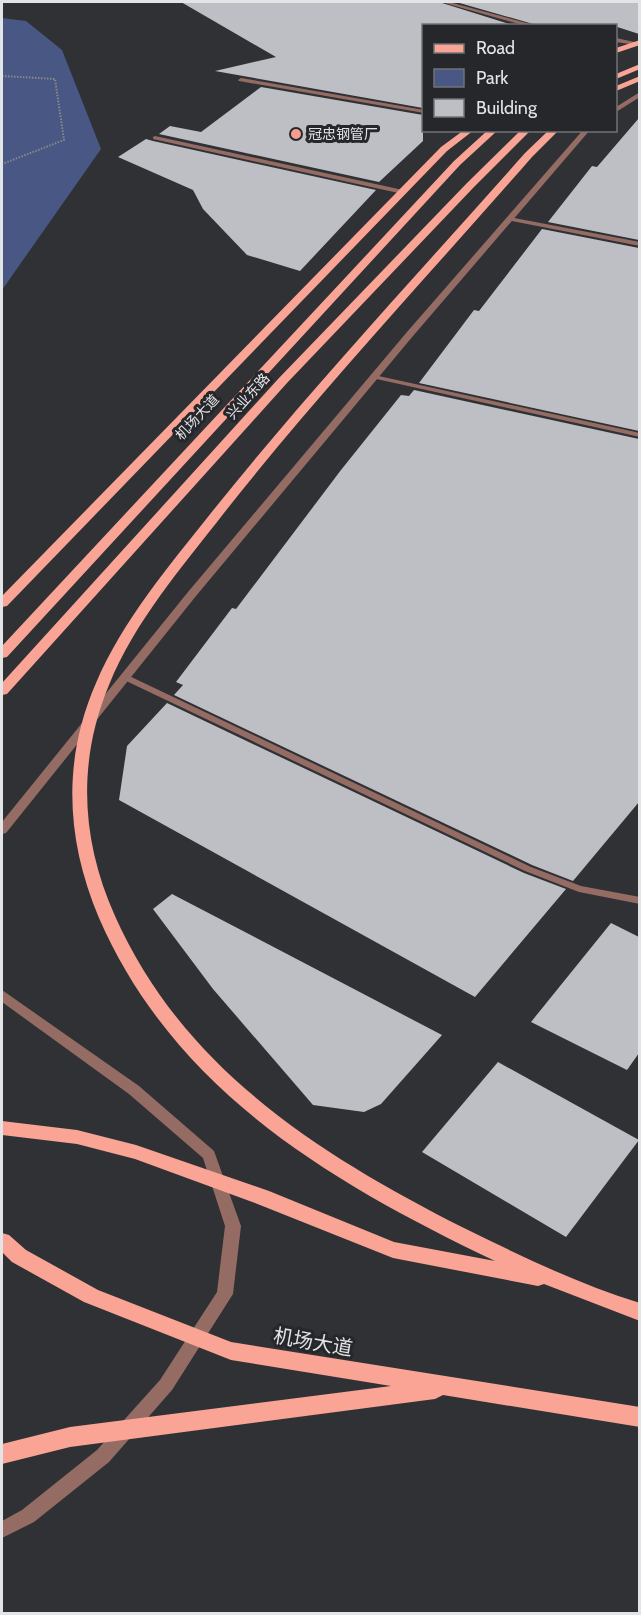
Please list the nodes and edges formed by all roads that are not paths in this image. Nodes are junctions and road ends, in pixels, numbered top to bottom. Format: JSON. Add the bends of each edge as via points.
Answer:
{"nodes":[{"id":1,"x":444,"y":2,"type":"edge"},
{"id":2,"x":527,"y":24,"type":"edge"},
{"id":3,"x":617,"y":39,"type":"edge"},
{"id":4,"x":638,"y":42,"type":"edge"},
{"id":5,"x":617,"y":50,"type":"edge"},
{"id":6,"x":639,"y":66,"type":"edge"},
{"id":7,"x":617,"y":76,"type":"edge"},
{"id":8,"x":639,"y":78,"type":"edge"},
{"id":9,"x":241,"y":80,"type":"dead end"},
{"id":10,"x":617,"y":88,"type":"edge"},
{"id":11,"x":639,"y":94,"type":"edge"},
{"id":12,"x":617,"y":109,"type":"edge"},
{"id":13,"x":422,"y":112,"type":"edge"},
{"id":14,"x":467,"y":132,"type":"edge"},
{"id":15,"x":492,"y":132,"type":"edge"},
{"id":16,"x":526,"y":132,"type":"edge"},
{"id":17,"x":553,"y":132,"type":"edge"},
{"id":18,"x":585,"y":132,"type":"edge"},
{"id":19,"x":154,"y":138,"type":"dead end"},
{"id":20,"x":403,"y":192,"type":"junction"},
{"id":21,"x":509,"y":219,"type":"junction"},
{"id":22,"x":639,"y":244,"type":"edge"},
{"id":23,"x":374,"y":377,"type":"junction"},
{"id":24,"x":639,"y":435,"type":"edge"},
{"id":25,"x":2,"y":603,"type":"edge"},
{"id":26,"x":2,"y":654,"type":"edge"},
{"id":27,"x":125,"y":677,"type":"junction"},
{"id":28,"x":2,"y":691,"type":"edge"},
{"id":29,"x":2,"y":830,"type":"edge"},
{"id":30,"x":639,"y":901,"type":"edge"},
{"id":31,"x":2,"y":995,"type":"edge"},
{"id":32,"x":2,"y":1128,"type":"edge"},
{"id":33,"x":2,"y":1241,"type":"edge"},
{"id":34,"x":558,"y":1282,"type":"junction"},
{"id":35,"x":639,"y":1312,"type":"edge"},
{"id":36,"x":452,"y":1388,"type":"junction"},
{"id":37,"x":639,"y":1417,"type":"edge"},
{"id":38,"x":2,"y":1454,"type":"edge"},
{"id":39,"x":2,"y":1530,"type":"edge"}],
"edges":[{"from":1,"to":2,"type":"street"},
{"from":3,"to":4,"type":"street"},
{"from":4,"to":5,"type":"main road"},
{"from":6,"to":7,"type":"main road"},
{"from":8,"to":10,"type":"main road"},
{"from":9,"to":13,"type":"lane"},
{"from":11,"to":12,"type":"street"},
{"from":14,"to":20,"type":"main road","name":"兴业东路","via":[[444,149]]},
{"from":15,"to":26,"type":"main road","name":"机场大道","via":[[457,163]]},
{"from":16,"to":28,"type":"main road","name":"兴业东路","via":[[478,175],[294,368]]},
{"from":17,"to":34,"type":"main road","via":[[250,469],[128,631],[105,672],[92,709],[78,781],[80,825],[89,871],[107,922],[125,960],[190,1047],[243,1100],[296,1142],[353,1179]]},
{"from":18,"to":21,"type":"street"},
{"from":19,"to":20,"type":"lane"},
{"from":20,"to":25,"type":"main road","name":"兴业东路"},
{"from":21,"to":22,"type":"lane"},
{"from":21,"to":23,"type":"street"},
{"from":23,"to":24,"type":"lane"},
{"from":23,"to":27,"type":"street"},
{"from":27,"to":29,"type":"street"},
{"from":27,"to":30,"type":"lane","via":[[528,869],[579,889]]},
{"from":31,"to":39,"type":"street","via":[[134,1090],[209,1155],[233,1226],[225,1294],[166,1385],[103,1456],[28,1516]]},
{"from":32,"to":34,"type":"main road","via":[[77,1137],[136,1152],[393,1250]]},
{"from":33,"to":36,"type":"main road","name":"机场大道","via":[[19,1256],[91,1296],[231,1351]]},
{"from":34,"to":35,"type":"main road"},
{"from":36,"to":37,"type":"main road","name":"机场大道"},
{"from":36,"to":38,"type":"main road","via":[[70,1437]]}]}
